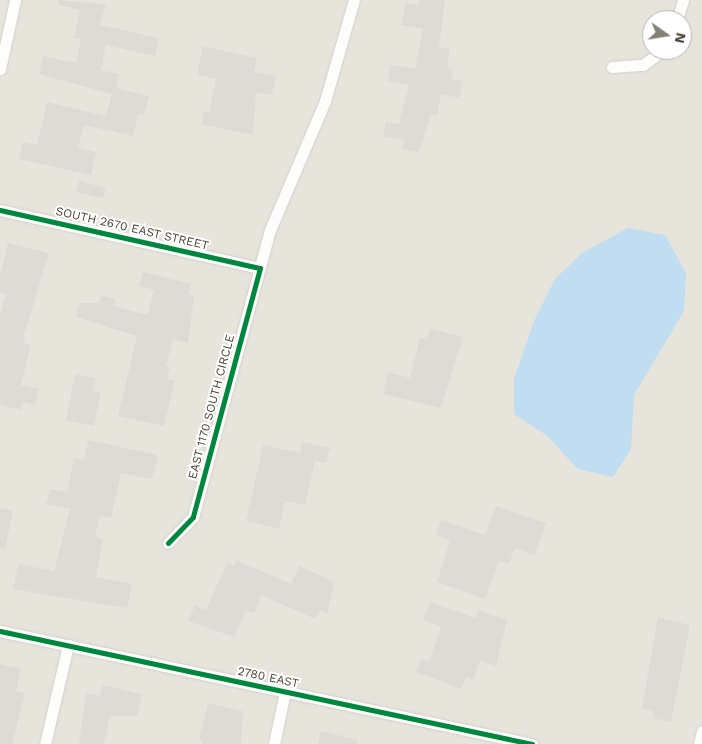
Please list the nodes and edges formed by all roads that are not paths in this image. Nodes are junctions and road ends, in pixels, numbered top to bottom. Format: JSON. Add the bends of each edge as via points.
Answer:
{"nodes":[{"id":1,"x":15,"y":0,"type":"edge"},
{"id":2,"x":354,"y":0,"type":"edge"},
{"id":3,"x":650,"y":60,"type":"edge"},
{"id":4,"x":612,"y":67,"type":"dead end"},
{"id":5,"x":0,"y":69,"type":"edge"},
{"id":6,"x":0,"y":210,"type":"edge"},
{"id":7,"x":260,"y":268,"type":"junction"},
{"id":8,"x":168,"y":543,"type":"dead end"},
{"id":9,"x":0,"y":631,"type":"edge"},
{"id":10,"x":68,"y":645,"type":"junction"},
{"id":11,"x":286,"y":692,"type":"junction"},
{"id":12,"x":702,"y":731,"type":"edge"},
{"id":13,"x":474,"y":732,"type":"junction"},
{"id":14,"x":45,"y":744,"type":"edge"},
{"id":15,"x":274,"y":744,"type":"edge"},
{"id":16,"x":472,"y":744,"type":"edge"},
{"id":17,"x":532,"y":744,"type":"edge"},
{"id":18,"x":699,"y":744,"type":"edge"}],
"edges":[{"from":1,"to":5,"type":"street"},
{"from":2,"to":7,"type":"street","name":"EAST 1170 SOUTH CIRCLE","via":[[335,74],[295,163]]},
{"from":3,"to":4,"type":"street","via":[[643,65]]},
{"from":6,"to":7,"type":"street","name":"SOUTH 2670 EAST STREET"},
{"from":7,"to":8,"type":"street","name":"EAST 1170 SOUTH CIRCLE","via":[[193,517]]},
{"from":9,"to":10,"type":"street","name":"2780 EAST"},
{"from":10,"to":11,"type":"street","name":"2780 EAST"},
{"from":10,"to":14,"type":"street"},
{"from":11,"to":13,"type":"street","name":"2780 EAST"},
{"from":11,"to":15,"type":"street"},
{"from":12,"to":18,"type":"street"},
{"from":13,"to":16,"type":"street"},
{"from":13,"to":17,"type":"street","name":"2780 EAST"}]}
